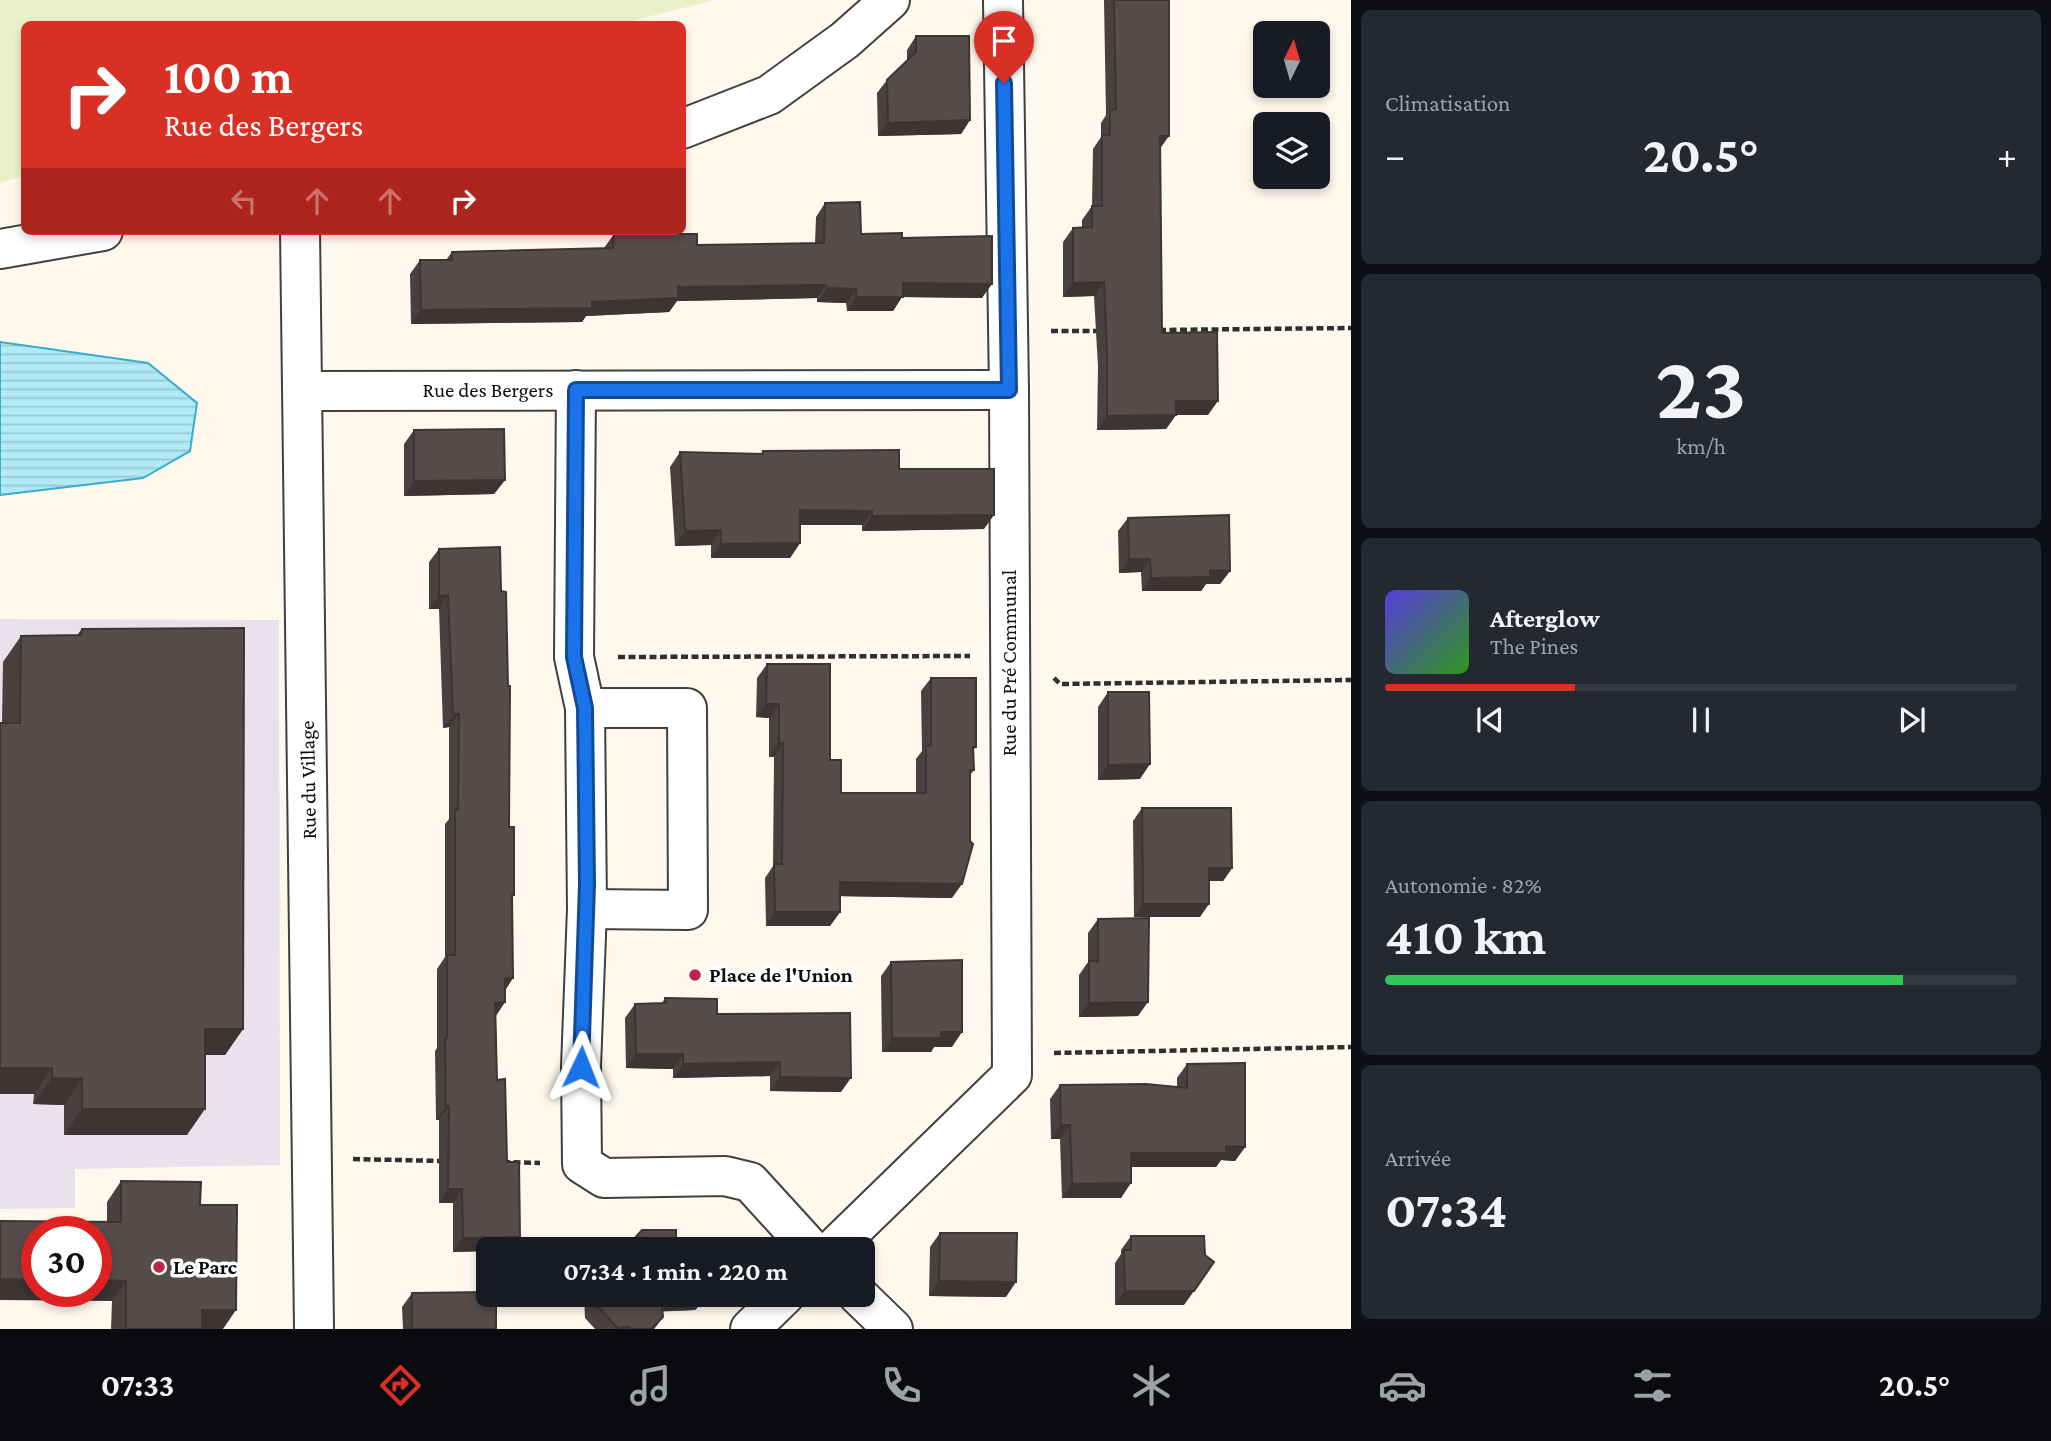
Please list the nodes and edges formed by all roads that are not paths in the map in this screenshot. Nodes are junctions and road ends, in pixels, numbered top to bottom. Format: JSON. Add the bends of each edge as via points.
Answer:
{"nodes":[{"id":1,"x":890,"y":0,"type":"edge"},
{"id":2,"x":1003,"y":0,"type":"edge"},
{"id":3,"x":686,"y":127,"type":"edge"},
{"id":4,"x":80,"y":235,"type":"edge"},
{"id":5,"x":300,"y":235,"type":"edge"},
{"id":6,"x":0,"y":249,"type":"edge"},
{"id":7,"x":576,"y":390,"type":"junction"},
{"id":8,"x":1009,"y":390,"type":"junction"},
{"id":9,"x":304,"y":391,"type":"junction"},
{"id":10,"x":585,"y":708,"type":"junction"},
{"id":11,"x":587,"y":909,"type":"junction"},
{"id":12,"x":800,"y":1237,"type":"edge"},
{"id":13,"x":845,"y":1237,"type":"edge"},
{"id":14,"x":773,"y":1307,"type":"edge"},
{"id":15,"x":870,"y":1307,"type":"edge"},
{"id":16,"x":314,"y":1329,"type":"edge"},
{"id":17,"x":750,"y":1329,"type":"edge"},
{"id":18,"x":893,"y":1329,"type":"edge"}],
"edges":[{"from":1,"to":3,"type":"street","via":[[845,40],[769,95]]},
{"from":2,"to":8,"type":"street","name":"Rue du Pré Communal"},
{"from":4,"to":6,"type":"street"},
{"from":5,"to":9,"type":"street","name":"Rue du Village"},
{"from":7,"to":8,"type":"street","name":"Rue des Bergers"},
{"from":7,"to":9,"type":"street","name":"Rue des Bergers"},
{"from":7,"to":10,"type":"street","via":[[574,657]]},
{"from":8,"to":13,"type":"street","name":"Rue du Pré Communal","via":[[1012,1075]]},
{"from":9,"to":16,"type":"street","name":"Rue du Village"},
{"from":10,"to":11,"type":"street"},
{"from":10,"to":11,"type":"street","via":[[687,708],[688,910]]},
{"from":11,"to":12,"type":"street","via":[[582,1164],[604,1178],[724,1176],[750,1182]]},
{"from":14,"to":17,"type":"street"},
{"from":15,"to":18,"type":"street"}]}
